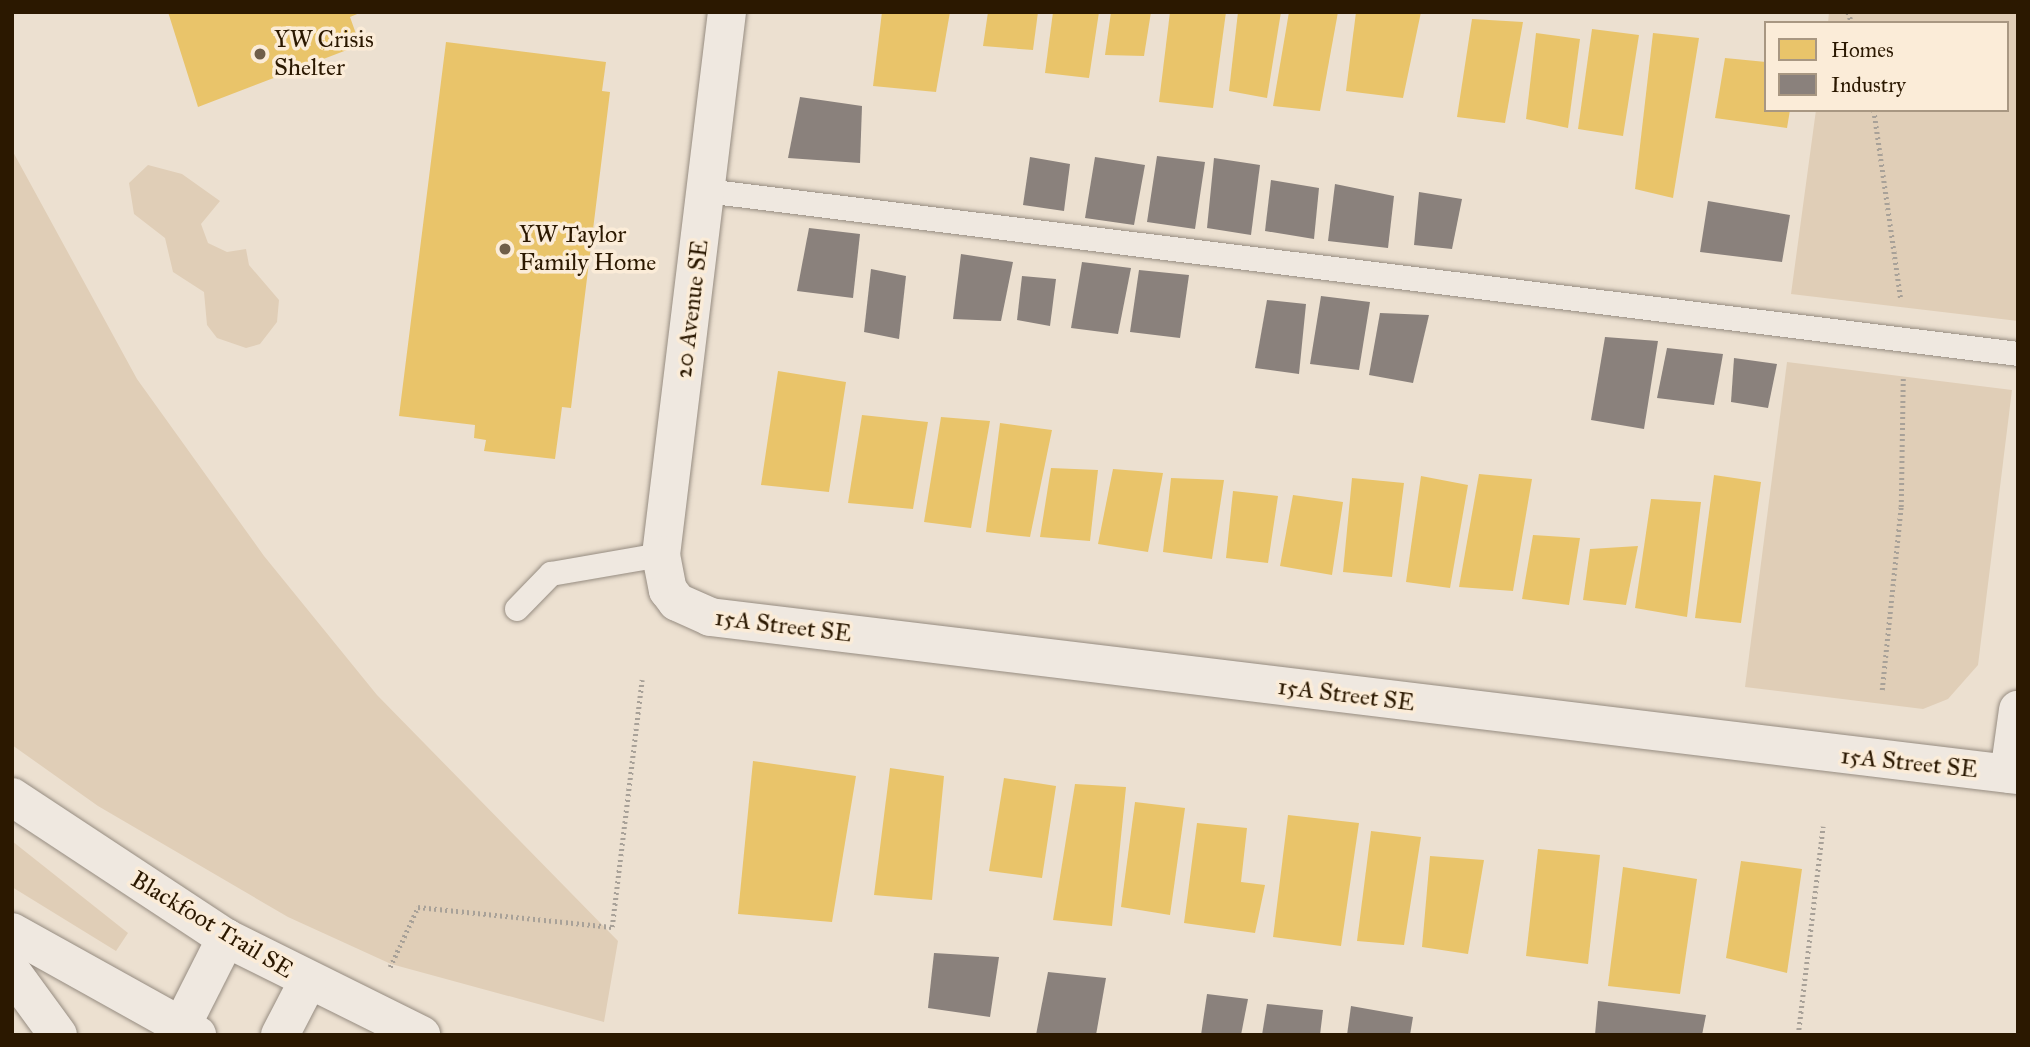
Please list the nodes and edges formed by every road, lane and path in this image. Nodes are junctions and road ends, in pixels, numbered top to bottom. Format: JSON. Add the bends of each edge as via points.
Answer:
{"nodes":[{"id":1,"x":727,"y":12,"type":"edge"},
{"id":2,"x":1874,"y":112,"type":"edge"},
{"id":3,"x":706,"y":191,"type":"junction"},
{"id":4,"x":1904,"y":338,"type":"junction"},
{"id":5,"x":2018,"y":354,"type":"edge"},
{"id":6,"x":661,"y":555,"type":"junction"},
{"id":7,"x":677,"y":602,"type":"joint"},
{"id":8,"x":517,"y":609,"type":"dead end"},
{"id":9,"x":642,"y":680,"type":"dead end"},
{"id":10,"x":1882,"y":691,"type":"dead end"},
{"id":11,"x":2018,"y":710,"type":"edge"},
{"id":12,"x":2013,"y":775,"type":"edge"},
{"id":13,"x":12,"y":797,"type":"edge"},
{"id":14,"x":1823,"y":825,"type":"dead end"},
{"id":15,"x":12,"y":932,"type":"edge"},
{"id":16,"x":226,"y":939,"type":"junction"},
{"id":17,"x":12,"y":972,"type":"edge"},
{"id":18,"x":388,"y":972,"type":"dead end"},
{"id":19,"x":307,"y":983,"type":"junction"},
{"id":20,"x":185,"y":1032,"type":"edge"},
{"id":21,"x":58,"y":1035,"type":"edge"},
{"id":22,"x":280,"y":1035,"type":"edge"},
{"id":23,"x":421,"y":1035,"type":"edge"},
{"id":24,"x":1798,"y":1035,"type":"edge"}],
"edges":[{"from":1,"to":3,"type":"street","name":"20 Avenue SE"},
{"from":2,"to":4,"type":"path","via":[[1897,243]]},
{"from":3,"to":4,"type":"lane"},
{"from":3,"to":6,"type":"street","name":"20 Avenue SE"},
{"from":4,"to":5,"type":"lane"},
{"from":4,"to":10,"type":"path","via":[[1901,507]]},
{"from":6,"to":7,"type":"street","name":"20 Avenue SE","via":[[668,590]]},
{"from":6,"to":8,"type":"lane","via":[[551,573]]},
{"from":7,"to":12,"type":"street","name":"15A Street SE","via":[[710,617]]},
{"from":9,"to":18,"type":"path","via":[[612,927],[418,907]]},
{"from":11,"to":12,"type":"street"},
{"from":13,"to":16,"type":"street","name":"Blackfoot Trail SE"},
{"from":14,"to":24,"type":"path"},
{"from":15,"to":20,"type":"street"},
{"from":16,"to":19,"type":"street","name":"Blackfoot Trail SE"},
{"from":16,"to":20,"type":"street"},
{"from":17,"to":21,"type":"street"},
{"from":19,"to":22,"type":"street"},
{"from":19,"to":23,"type":"street","name":"Blackfoot Trail SE"}]}
